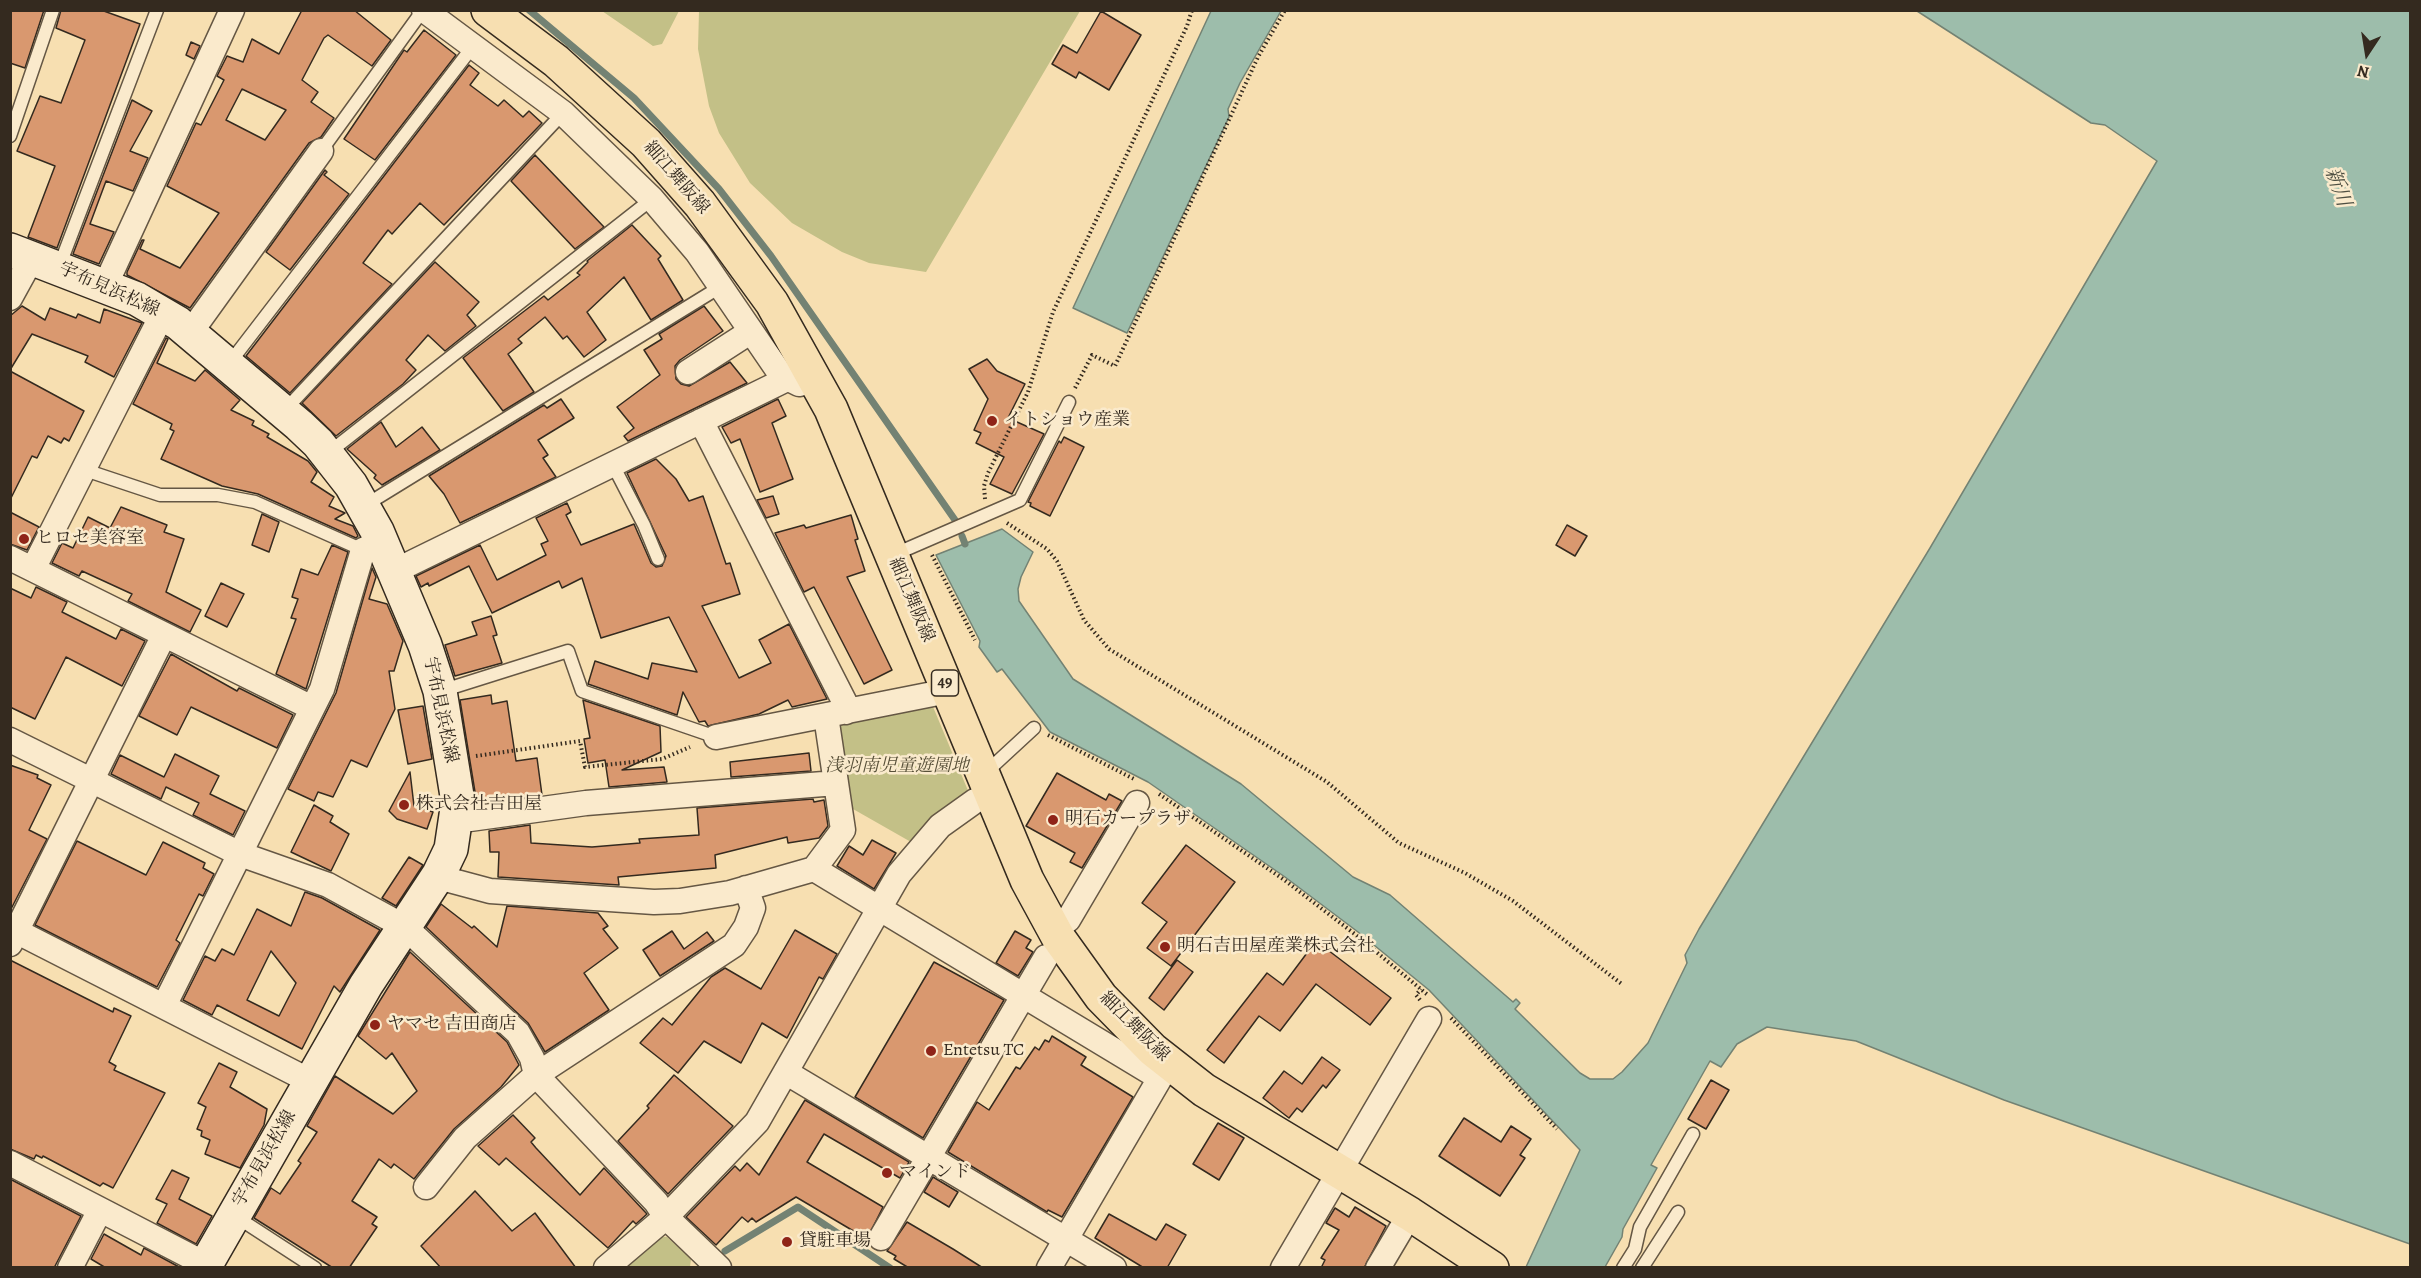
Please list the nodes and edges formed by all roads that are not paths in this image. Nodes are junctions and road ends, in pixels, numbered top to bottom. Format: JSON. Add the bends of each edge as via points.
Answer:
{"nodes":[{"id":1,"x":53,"y":10,"type":"edge"},
{"id":2,"x":157,"y":10,"type":"edge"},
{"id":3,"x":232,"y":10,"type":"edge"},
{"id":4,"x":423,"y":10,"type":"edge"},
{"id":5,"x":494,"y":12,"type":"edge"},
{"id":6,"x":474,"y":45,"type":"junction"},
{"id":7,"x":563,"y":114,"type":"junction"},
{"id":8,"x":10,"y":136,"type":"edge"},
{"id":9,"x":321,"y":152,"type":"joint"},
{"id":10,"x":652,"y":199,"type":"junction"},
{"id":11,"x":34,"y":258,"type":"edge"},
{"id":12,"x":105,"y":286,"type":"junction"},
{"id":13,"x":720,"y":287,"type":"junction"},
{"id":14,"x":10,"y":298,"type":"edge"},
{"id":15,"x":163,"y":313,"type":"junction"},
{"id":16,"x":750,"y":332,"type":"junction"},
{"id":17,"x":190,"y":333,"type":"junction"},
{"id":18,"x":228,"y":365,"type":"junction"},
{"id":19,"x":688,"y":372,"type":"dead end"},
{"id":20,"x":802,"y":380,"type":"junction"},
{"id":21,"x":1068,"y":402,"type":"road end"},
{"id":22,"x":284,"y":412,"type":"junction"},
{"id":23,"x":701,"y":421,"type":"junction"},
{"id":24,"x":327,"y":454,"type":"junction"},
{"id":25,"x":613,"y":465,"type":"junction"},
{"id":26,"x":85,"y":470,"type":"junction"},
{"id":27,"x":364,"y":506,"type":"junction"},
{"id":28,"x":372,"y":545,"type":"junction"},
{"id":29,"x":892,"y":555,"type":"junction"},
{"id":30,"x":10,"y":558,"type":"edge"},
{"id":31,"x":658,"y":559,"type":"dead end"},
{"id":32,"x":33,"y":569,"type":"junction"},
{"id":33,"x":394,"y":571,"type":"junction"},
{"id":34,"x":164,"y":635,"type":"junction"},
{"id":35,"x":440,"y":691,"type":"junction"},
{"id":36,"x":948,"y":691,"type":"junction"},
{"id":37,"x":312,"y":708,"type":"junction"},
{"id":38,"x":836,"y":714,"type":"junction"},
{"id":39,"x":1034,"y":728,"type":"road end"},
{"id":40,"x":716,"y":737,"type":"joint"},
{"id":41,"x":10,"y":740,"type":"edge"},
{"id":42,"x":92,"y":780,"type":"junction"},
{"id":43,"x":987,"y":782,"type":"junction"},
{"id":44,"x":836,"y":783,"type":"junction"},
{"id":45,"x":1143,"y":792,"type":"road end"},
{"id":46,"x":458,"y":818,"type":"junction"},
{"id":47,"x":240,"y":854,"type":"junction"},
{"id":48,"x":814,"y":869,"type":"junction"},
{"id":49,"x":439,"y":874,"type":"junction"},
{"id":50,"x":746,"y":888,"type":"junction"},
{"id":51,"x":880,"y":907,"type":"junction"},
{"id":52,"x":405,"y":927,"type":"junction"},
{"id":53,"x":13,"y":934,"type":"edge"},
{"id":54,"x":1050,"y":943,"type":"junction"},
{"id":55,"x":1024,"y":995,"type":"junction"},
{"id":56,"x":164,"y":1006,"type":"junction"},
{"id":57,"x":1436,"y":1010,"type":"road end"},
{"id":58,"x":1166,"y":1071,"type":"junction"},
{"id":59,"x":787,"y":1072,"type":"junction"},
{"id":60,"x":536,"y":1076,"type":"junction"},
{"id":61,"x":310,"y":1081,"type":"junction"},
{"id":62,"x":1693,"y":1134,"type":"dead end"},
{"id":63,"x":929,"y":1157,"type":"junction"},
{"id":64,"x":10,"y":1163,"type":"edge"},
{"id":65,"x":1339,"y":1172,"type":"junction"},
{"id":66,"x":426,"y":1187,"type":"dead end"},
{"id":67,"x":100,"y":1210,"type":"junction"},
{"id":68,"x":1678,"y":1212,"type":"dead end"},
{"id":69,"x":1410,"y":1214,"type":"junction"},
{"id":70,"x":233,"y":1215,"type":"junction"},
{"id":71,"x":666,"y":1217,"type":"junction"},
{"id":72,"x":881,"y":1238,"type":"dead end"},
{"id":73,"x":1066,"y":1239,"type":"junction"},
{"id":74,"x":204,"y":1266,"type":"edge"},
{"id":75,"x":716,"y":1267,"type":"edge"},
{"id":76,"x":70,"y":1268,"type":"edge"},
{"id":77,"x":315,"y":1268,"type":"edge"},
{"id":78,"x":606,"y":1268,"type":"edge"},
{"id":79,"x":1049,"y":1268,"type":"edge"},
{"id":80,"x":1114,"y":1268,"type":"edge"},
{"id":81,"x":1283,"y":1268,"type":"edge"},
{"id":82,"x":1378,"y":1268,"type":"edge"},
{"id":83,"x":1492,"y":1268,"type":"edge"},
{"id":84,"x":1623,"y":1268,"type":"edge"},
{"id":85,"x":1642,"y":1268,"type":"edge"}],
"edges":[{"from":1,"to":8,"type":"lane"},
{"from":2,"to":11,"type":"lane"},
{"from":3,"to":12,"type":"street"},
{"from":4,"to":6,"type":"street"},
{"from":4,"to":9,"type":"lane"},
{"from":5,"to":20,"type":"main road","name":"細江舞阪線","number":"49","via":[[587,88],[674,173],[749,269],[793,337]]},
{"from":6,"to":7,"type":"street"},
{"from":6,"to":18,"type":"lane"},
{"from":7,"to":10,"type":"street"},
{"from":7,"to":22,"type":"lane"},
{"from":9,"to":17,"type":"street"},
{"from":10,"to":13,"type":"street","via":[[690,242]]},
{"from":10,"to":24,"type":"lane"},
{"from":11,"to":12,"type":"main road","name":"宇布見浜松線"},
{"from":11,"to":14,"type":"street"},
{"from":12,"to":15,"type":"main road","name":"宇布見浜松線"},
{"from":13,"to":16,"type":"street"},
{"from":13,"to":27,"type":"lane"},
{"from":15,"to":17,"type":"main road","name":"宇布見浜松線"},
{"from":15,"to":26,"type":"street"},
{"from":16,"to":19,"type":"street"},
{"from":16,"to":20,"type":"street","via":[[774,367]]},
{"from":17,"to":18,"type":"main road","name":"宇布見浜松線"},
{"from":18,"to":22,"type":"main road","name":"宇布見浜松線"},
{"from":20,"to":23,"type":"street"},
{"from":20,"to":29,"type":"main road","name":"細江舞阪線","number":"49"},
{"from":21,"to":29,"type":"lane","via":[[1020,500]]},
{"from":22,"to":24,"type":"main road","name":"宇布見浜松線"},
{"from":23,"to":25,"type":"street"},
{"from":23,"to":38,"type":"street","via":[[844,701]]},
{"from":24,"to":27,"type":"main road","name":"宇布見浜松線"},
{"from":25,"to":31,"type":"lane"},
{"from":25,"to":33,"type":"street"},
{"from":26,"to":28,"type":"lane","via":[[160,495],[218,495],[255,502]]},
{"from":26,"to":32,"type":"street"},
{"from":27,"to":28,"type":"main road","name":"宇布見浜松線"},
{"from":28,"to":33,"type":"main road","name":"宇布見浜松線"},
{"from":28,"to":37,"type":"street"},
{"from":29,"to":36,"type":"main road","name":"細江舞阪線","number":"49"},
{"from":30,"to":32,"type":"street"},
{"from":32,"to":34,"type":"street"},
{"from":33,"to":35,"type":"main road","name":"宇布見浜松線"},
{"from":34,"to":37,"type":"street"},
{"from":34,"to":42,"type":"street"},
{"from":35,"to":40,"type":"lane","via":[[568,651],[582,691]]},
{"from":35,"to":46,"type":"main road","name":"宇布見浜松線"},
{"from":36,"to":38,"type":"street"},
{"from":36,"to":43,"type":"main road","name":"細江舞阪線","number":"49"},
{"from":37,"to":47,"type":"street"},
{"from":38,"to":40,"type":"street"},
{"from":38,"to":44,"type":"street"},
{"from":39,"to":43,"type":"lane","via":[[995,764]]},
{"from":41,"to":42,"type":"street"},
{"from":42,"to":47,"type":"street"},
{"from":42,"to":53,"type":"street"},
{"from":43,"to":51,"type":"street","via":[[925,841],[898,874]]},
{"from":43,"to":54,"type":"main road","name":"細江舞阪線","number":"49"},
{"from":44,"to":46,"type":"street","via":[[586,803]]},
{"from":44,"to":48,"type":"street","via":[[843,830]]},
{"from":45,"to":54,"type":"street","via":[[1068,920]]},
{"from":46,"to":49,"type":"main road","name":"宇布見浜松線","via":[[452,849]]},
{"from":47,"to":52,"type":"street","via":[[328,885]]},
{"from":47,"to":56,"type":"street"},
{"from":48,"to":50,"type":"street"},
{"from":48,"to":51,"type":"street"},
{"from":49,"to":50,"type":"street","via":[[490,891],[654,902],[705,898]]},
{"from":49,"to":52,"type":"main road","name":"宇布見浜松線"},
{"from":50,"to":60,"type":"street","via":[[753,908],[734,945]]},
{"from":51,"to":55,"type":"street"},
{"from":51,"to":59,"type":"street"},
{"from":52,"to":60,"type":"street","via":[[518,1033],[532,1058]]},
{"from":52,"to":61,"type":"main road","name":"宇布見浜松線"},
{"from":53,"to":56,"type":"street"},
{"from":54,"to":55,"type":"street"},
{"from":54,"to":58,"type":"main road","name":"細江舞阪線","number":"49"},
{"from":55,"to":58,"type":"street"},
{"from":55,"to":63,"type":"street"},
{"from":56,"to":61,"type":"street"},
{"from":57,"to":65,"type":"street"},
{"from":58,"to":65,"type":"main road","name":"細江舞阪線","number":"49"},
{"from":58,"to":73,"type":"street"},
{"from":59,"to":63,"type":"street"},
{"from":59,"to":71,"type":"street","via":[[748,1133]]},
{"from":60,"to":66,"type":"street","via":[[465,1138]]},
{"from":60,"to":71,"type":"street"},
{"from":61,"to":70,"type":"main road","name":"宇布見浜松線"},
{"from":62,"to":84,"type":"lane","via":[[1640,1227],[1635,1249]]},
{"from":63,"to":72,"type":"street"},
{"from":63,"to":73,"type":"street"},
{"from":64,"to":67,"type":"street"},
{"from":65,"to":69,"type":"main road","name":"細江舞阪線","number":"49"},
{"from":65,"to":81,"type":"street"},
{"from":67,"to":74,"type":"street"},
{"from":67,"to":76,"type":"street"},
{"from":68,"to":85,"type":"lane"},
{"from":69,"to":82,"type":"street"},
{"from":69,"to":83,"type":"main road","name":"細江舞阪線","number":"49"},
{"from":70,"to":74,"type":"main road","name":"宇布見浜松線"},
{"from":70,"to":77,"type":"lane"},
{"from":71,"to":75,"type":"street"},
{"from":71,"to":78,"type":"street"},
{"from":73,"to":79,"type":"street"},
{"from":73,"to":80,"type":"street"}]}
